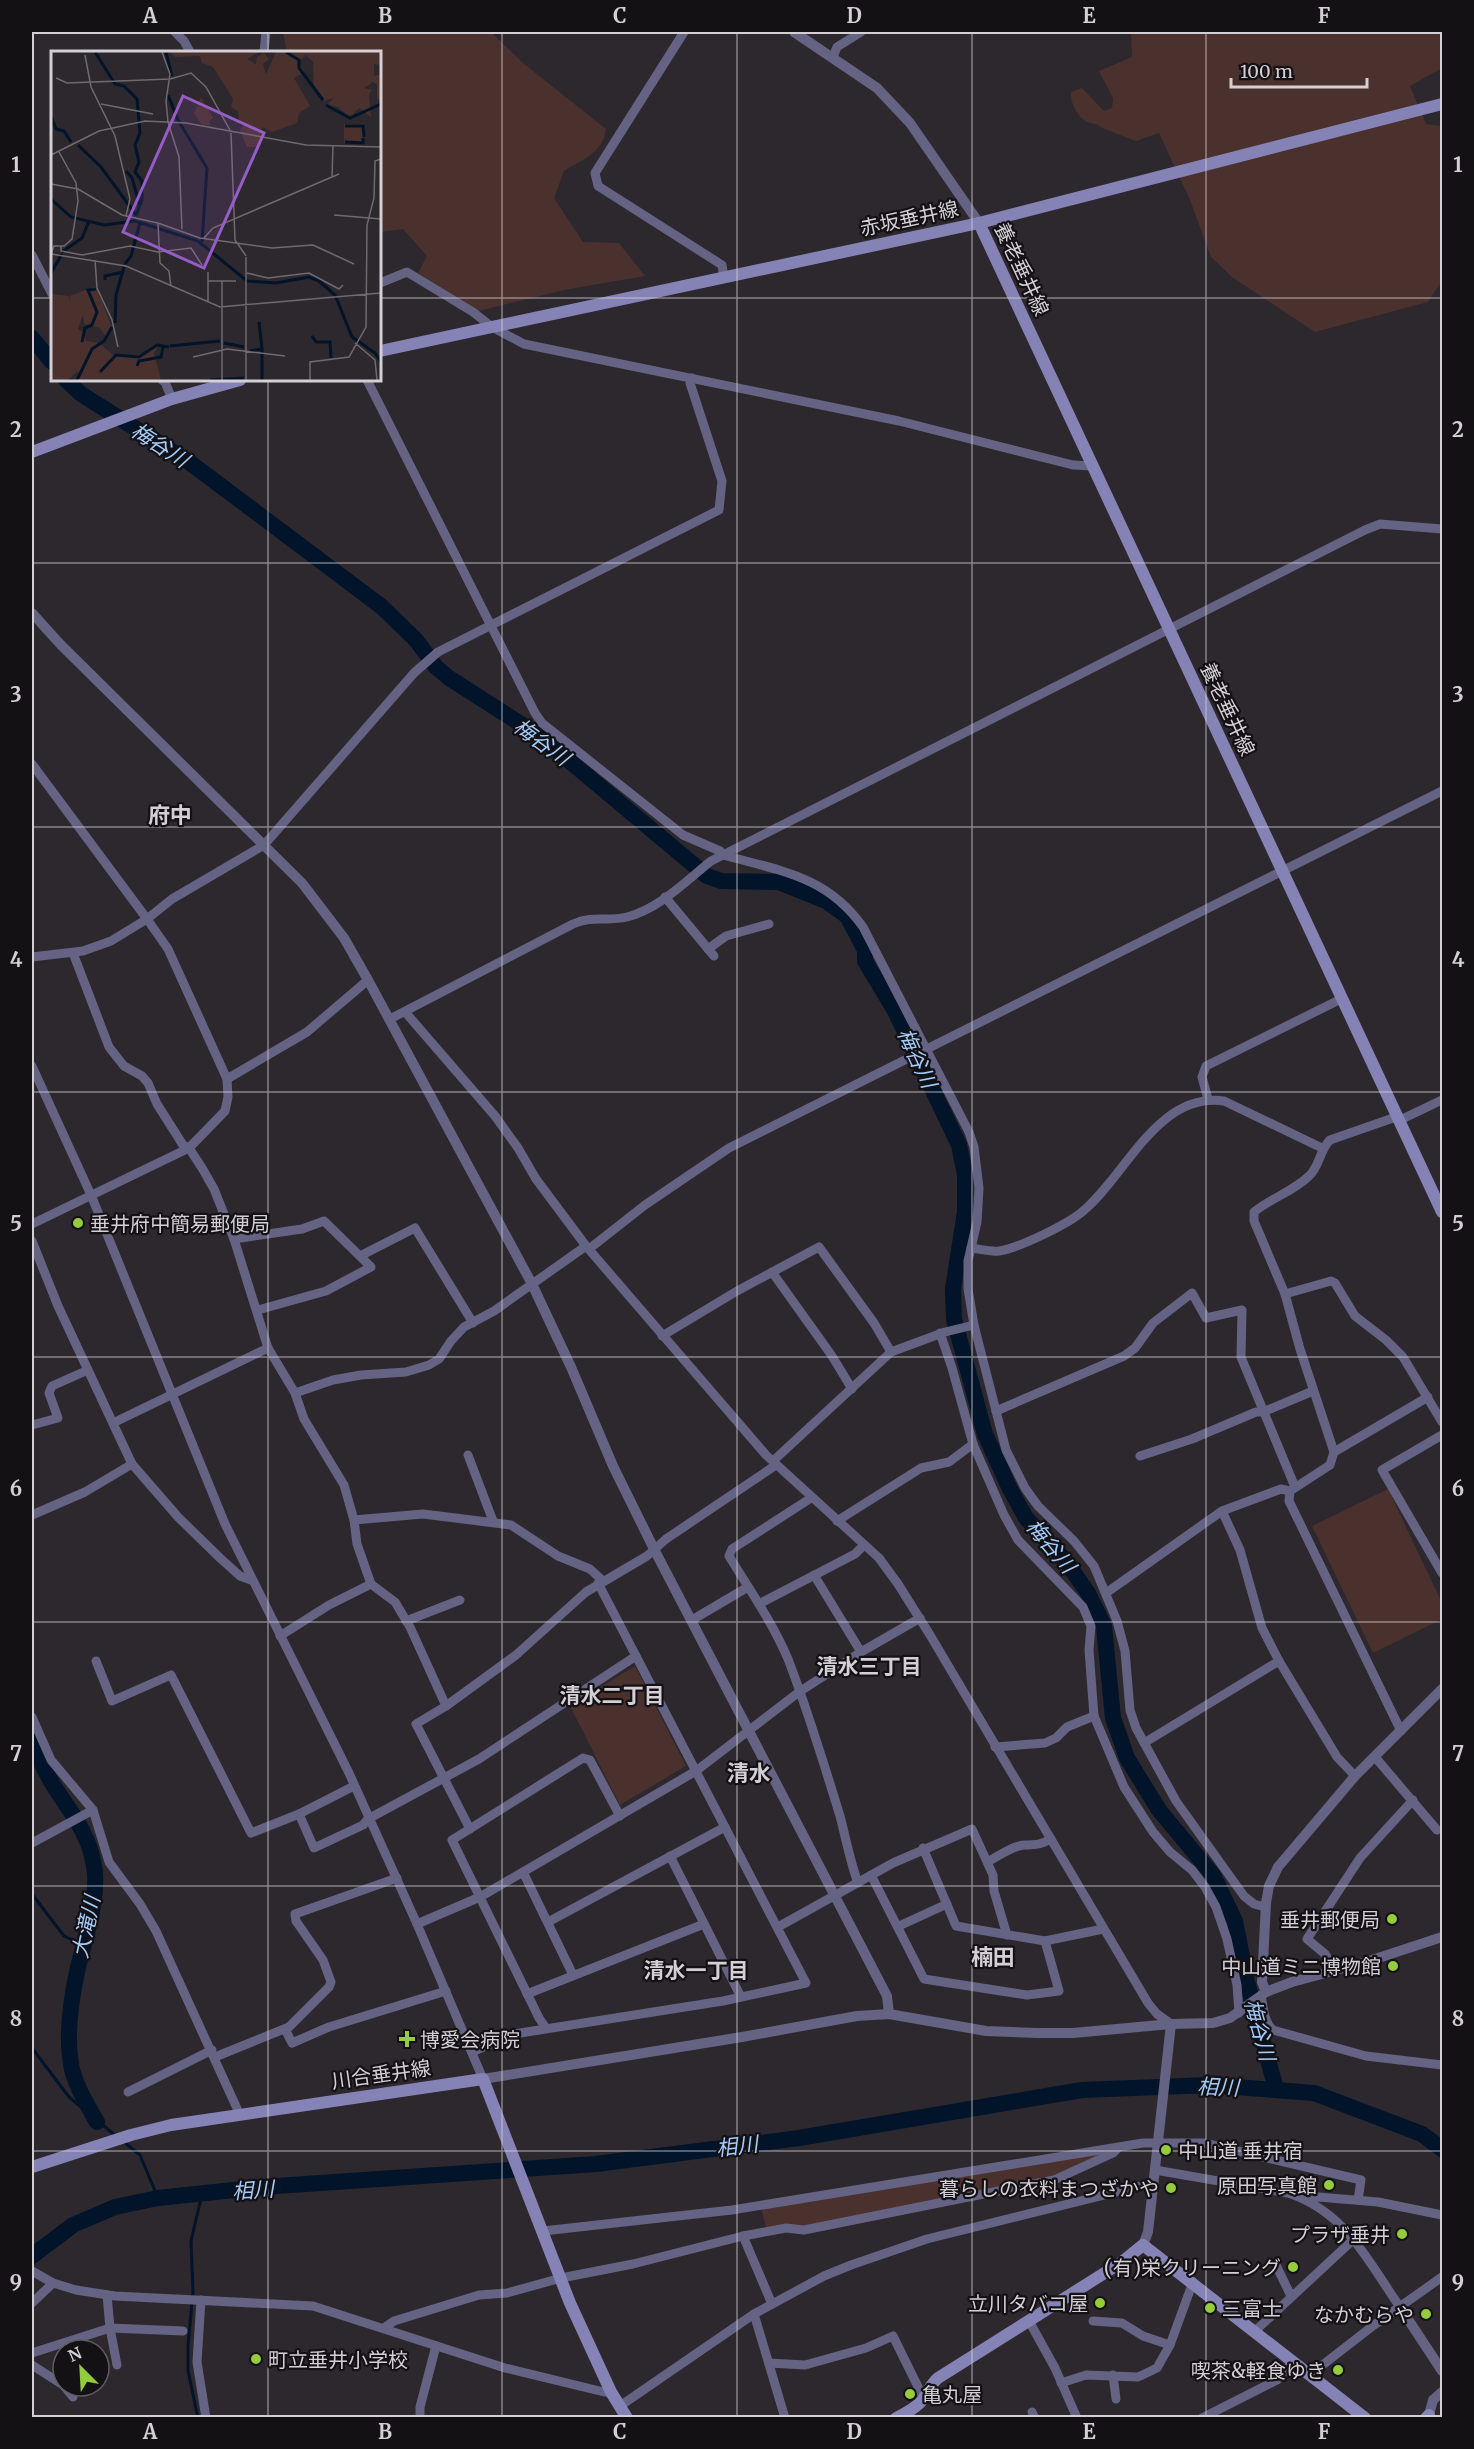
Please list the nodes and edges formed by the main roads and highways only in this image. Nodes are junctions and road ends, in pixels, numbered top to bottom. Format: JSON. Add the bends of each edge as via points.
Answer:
{"nodes":[{"id":1,"x":1443,"y":104,"type":"edge"},
{"id":2,"x":979,"y":223,"type":"junction"},
{"id":3,"x":381,"y":351,"type":"edge"},
{"id":4,"x":236,"y":381,"type":"edge"},
{"id":5,"x":32,"y":452,"type":"edge"},
{"id":6,"x":1443,"y":1212,"type":"edge"},
{"id":7,"x":32,"y":2167,"type":"edge"},
{"id":8,"x":621,"y":2413,"type":"edge"},
{"id":9,"x":904,"y":2416,"type":"edge"},
{"id":10,"x":1365,"y":2418,"type":"edge"}],
"edges":[{"from":1,"to":2,"type":"main road","name":"赤坂垂井線"},
{"from":2,"to":3,"type":"main road","name":"赤坂垂井線"},
{"from":2,"to":6,"type":"main road","name":"養老垂井線"},
{"from":4,"to":5,"type":"main road","via":[[172,399]]},
{"from":7,"to":8,"type":"main road","name":"川合垂井線","via":[[171,2125],[485,2085],[561,2278]]},
{"from":9,"to":10,"type":"main road","via":[[924,2399],[938,2378],[1143,2245]]}]}
